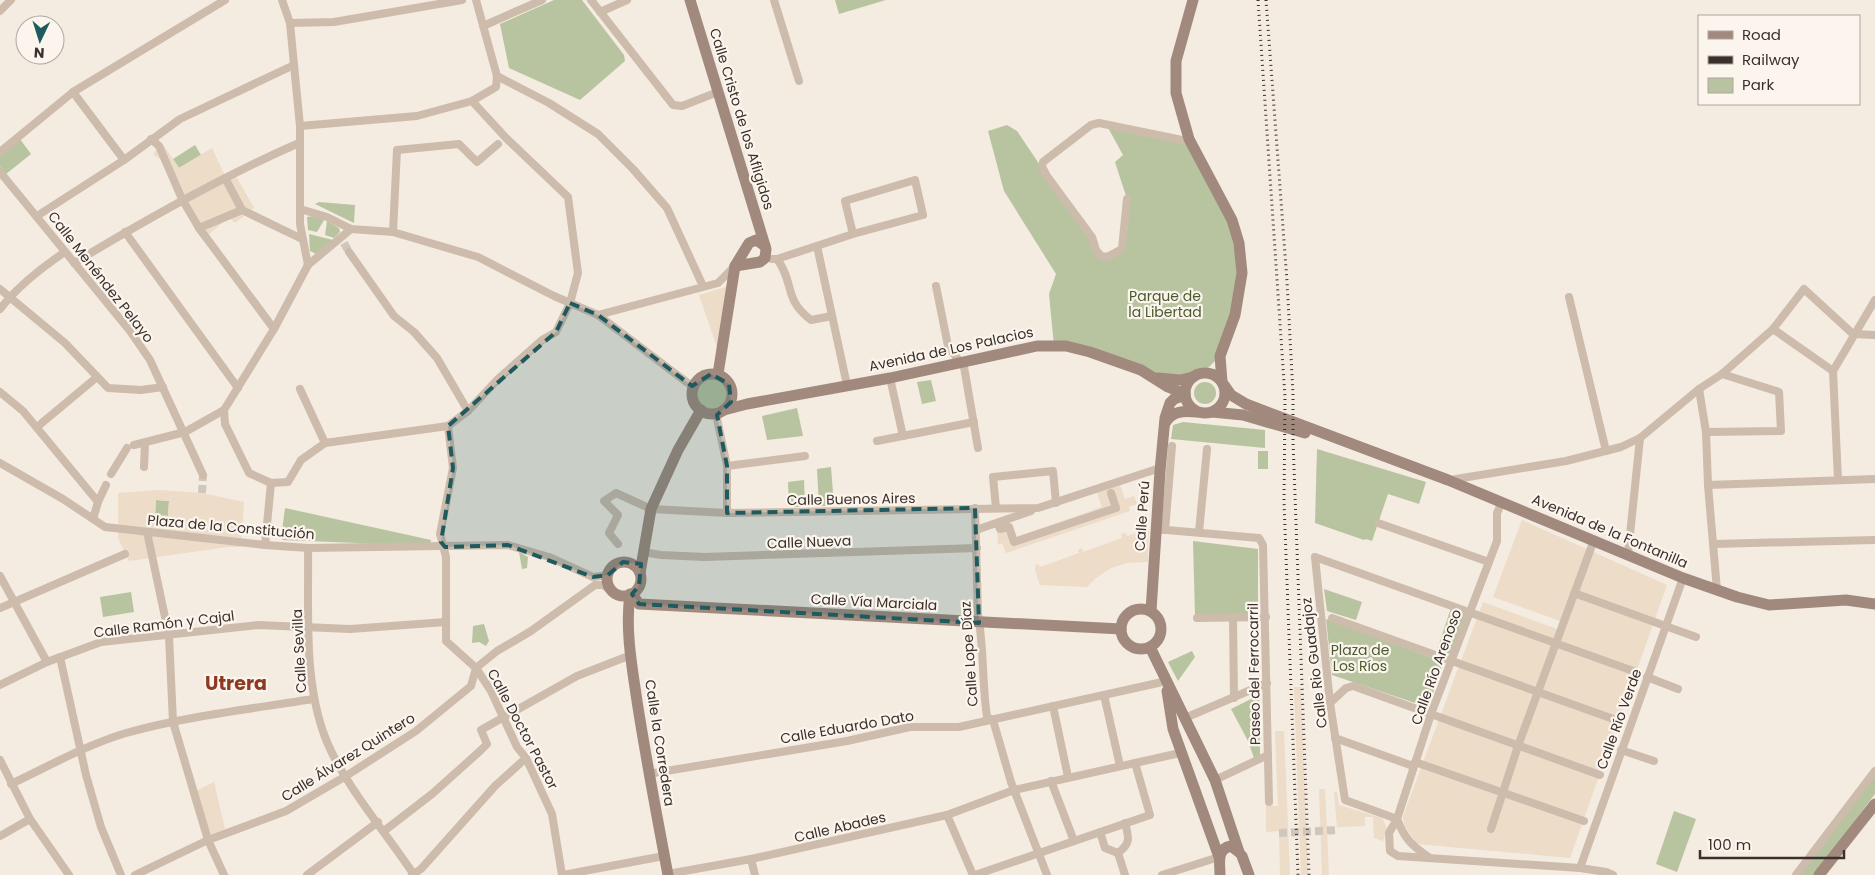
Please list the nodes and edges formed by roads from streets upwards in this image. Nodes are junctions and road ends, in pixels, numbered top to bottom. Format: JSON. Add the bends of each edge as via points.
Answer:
{"nodes":[{"id":1,"x":11,"y":0,"type":"edge"},
{"id":2,"x":225,"y":0,"type":"edge"},
{"id":3,"x":282,"y":0,"type":"edge"},
{"id":4,"x":462,"y":0,"type":"edge"},
{"id":5,"x":476,"y":0,"type":"edge"},
{"id":6,"x":542,"y":0,"type":"edge"},
{"id":7,"x":591,"y":0,"type":"edge"},
{"id":8,"x":627,"y":0,"type":"edge"},
{"id":9,"x":690,"y":0,"type":"edge"},
{"id":10,"x":774,"y":0,"type":"edge"},
{"id":11,"x":1193,"y":0,"type":"edge"},
{"id":12,"x":0,"y":11,"type":"edge"},
{"id":13,"x":600,"y":12,"type":"junction"},
{"id":14,"x":290,"y":23,"type":"junction"},
{"id":15,"x":483,"y":26,"type":"junction"},
{"id":16,"x":294,"y":65,"type":"junction"},
{"id":17,"x":496,"y":76,"type":"junction"},
{"id":18,"x":799,"y":82,"type":"dead end"},
{"id":19,"x":73,"y":92,"type":"junction"},
{"id":20,"x":718,"y":92,"type":"junction"},
{"id":21,"x":472,"y":100,"type":"junction"},
{"id":22,"x":300,"y":126,"type":"junction"},
{"id":23,"x":151,"y":139,"type":"junction"},
{"id":24,"x":1189,"y":139,"type":"junction"},
{"id":25,"x":503,"y":141,"type":"junction"},
{"id":26,"x":299,"y":143,"type":"junction"},
{"id":27,"x":0,"y":152,"type":"edge"},
{"id":28,"x":124,"y":160,"type":"junction"},
{"id":29,"x":0,"y":172,"type":"edge"},
{"id":30,"x":225,"y":178,"type":"junction"},
{"id":31,"x":182,"y":199,"type":"junction"},
{"id":32,"x":1127,"y":199,"type":"dead end"},
{"id":33,"x":300,"y":209,"type":"junction"},
{"id":34,"x":242,"y":210,"type":"junction"},
{"id":35,"x":37,"y":216,"type":"junction"},
{"id":36,"x":199,"y":228,"type":"junction"},
{"id":37,"x":351,"y":229,"type":"junction"},
{"id":38,"x":125,"y":232,"type":"junction"},
{"id":39,"x":393,"y":232,"type":"junction"},
{"id":40,"x":853,"y":234,"type":"junction"},
{"id":41,"x":302,"y":239,"type":"junction"},
{"id":42,"x":817,"y":246,"type":"junction"},
{"id":43,"x":745,"y":249,"type":"junction"},
{"id":44,"x":65,"y":252,"type":"junction"},
{"id":45,"x":349,"y":252,"type":"tunnel mouth"},
{"id":46,"x":761,"y":255,"type":"junction"},
{"id":47,"x":776,"y":259,"type":"junction"},
{"id":48,"x":74,"y":263,"type":"junction"},
{"id":49,"x":308,"y":265,"type":"junction"},
{"id":50,"x":735,"y":266,"type":"junction"},
{"id":51,"x":703,"y":286,"type":"junction"},
{"id":52,"x":936,"y":286,"type":"dead end"},
{"id":53,"x":0,"y":289,"type":"edge"},
{"id":54,"x":1569,"y":297,"type":"dead end"},
{"id":55,"x":9,"y":298,"type":"junction"},
{"id":56,"x":1875,"y":300,"type":"edge"},
{"id":57,"x":570,"y":303,"type":"junction"},
{"id":58,"x":0,"y":309,"type":"edge"},
{"id":59,"x":598,"y":315,"type":"junction"},
{"id":60,"x":832,"y":316,"type":"junction"},
{"id":61,"x":274,"y":329,"type":"junction"},
{"id":62,"x":1773,"y":329,"type":"junction"},
{"id":63,"x":1853,"y":334,"type":"junction"},
{"id":64,"x":1875,"y":335,"type":"edge"},
{"id":65,"x":1220,"y":356,"type":"junction"},
{"id":66,"x":961,"y":362,"type":"junction"},
{"id":67,"x":1833,"y":371,"type":"junction"},
{"id":68,"x":718,"y":374,"type":"junction"},
{"id":69,"x":1722,"y":374,"type":"junction"},
{"id":70,"x":1196,"y":375,"type":"junction"},
{"id":71,"x":97,"y":378,"type":"junction"},
{"id":72,"x":890,"y":378,"type":"junction"},
{"id":73,"x":1156,"y":378,"type":"junction"},
{"id":74,"x":1223,"y":383,"type":"junction"},
{"id":75,"x":847,"y":385,"type":"junction"},
{"id":76,"x":163,"y":387,"type":"junction"},
{"id":77,"x":693,"y":387,"type":"junction"},
{"id":78,"x":1168,"y":387,"type":"junction"},
{"id":79,"x":238,"y":388,"type":"junction"},
{"id":80,"x":300,"y":389,"type":"dead end"},
{"id":81,"x":1699,"y":389,"type":"junction"},
{"id":82,"x":0,"y":392,"type":"edge"},
{"id":83,"x":1185,"y":394,"type":"junction"},
{"id":84,"x":732,"y":398,"type":"junction"},
{"id":85,"x":1170,"y":403,"type":"junction"},
{"id":86,"x":747,"y":404,"type":"junction"},
{"id":87,"x":224,"y":410,"type":"junction"},
{"id":88,"x":701,"y":410,"type":"junction"},
{"id":89,"x":468,"y":411,"type":"junction"},
{"id":90,"x":720,"y":412,"type":"junction"},
{"id":91,"x":1197,"y":412,"type":"junction"},
{"id":92,"x":1212,"y":412,"type":"junction"},
{"id":93,"x":974,"y":422,"type":"junction"},
{"id":94,"x":1165,"y":423,"type":"junction"},
{"id":95,"x":448,"y":426,"type":"junction"},
{"id":96,"x":37,"y":427,"type":"junction"},
{"id":97,"x":185,"y":432,"type":"junction"},
{"id":98,"x":1706,"y":432,"type":"junction"},
{"id":99,"x":904,"y":436,"type":"junction"},
{"id":100,"x":1640,"y":438,"type":"junction"},
{"id":101,"x":877,"y":441,"type":"dead end"},
{"id":102,"x":1341,"y":441,"type":"junction"},
{"id":103,"x":145,"y":443,"type":"junction"},
{"id":104,"x":325,"y":443,"type":"junction"},
{"id":105,"x":1172,"y":446,"type":"dead end"},
{"id":106,"x":978,"y":448,"type":"dead end"},
{"id":107,"x":1207,"y":449,"type":"dead end"},
{"id":108,"x":1606,"y":451,"type":"junction"},
{"id":109,"x":805,"y":456,"type":"dead end"},
{"id":110,"x":0,"y":463,"type":"edge"},
{"id":111,"x":727,"y":466,"type":"junction"},
{"id":112,"x":144,"y":468,"type":"dead end"},
{"id":113,"x":1160,"y":468,"type":"junction"},
{"id":114,"x":111,"y":474,"type":"dead end"},
{"id":115,"x":203,"y":475,"type":"tunnel mouth"},
{"id":116,"x":1875,"y":479,"type":"edge"},
{"id":117,"x":1448,"y":480,"type":"junction"},
{"id":118,"x":1838,"y":480,"type":"junction"},
{"id":119,"x":271,"y":483,"type":"junction"},
{"id":120,"x":106,"y":485,"type":"dead end"},
{"id":121,"x":1708,"y":485,"type":"junction"},
{"id":122,"x":1110,"y":489,"type":"junction"},
{"id":123,"x":98,"y":502,"type":"junction"},
{"id":124,"x":1502,"y":502,"type":"junction"},
{"id":125,"x":1056,"y":503,"type":"junction"},
{"id":126,"x":975,"y":508,"type":"junction"},
{"id":127,"x":996,"y":508,"type":"junction"},
{"id":128,"x":1038,"y":508,"type":"junction"},
{"id":129,"x":651,"y":509,"type":"junction"},
{"id":130,"x":727,"y":513,"type":"junction"},
{"id":131,"x":94,"y":519,"type":"junction"},
{"id":132,"x":998,"y":522,"type":"junction"},
{"id":133,"x":1378,"y":523,"type":"dead end"},
{"id":134,"x":1160,"y":529,"type":"junction"},
{"id":135,"x":976,"y":530,"type":"junction"},
{"id":136,"x":148,"y":532,"type":"junction"},
{"id":137,"x":1199,"y":532,"type":"junction"},
{"id":138,"x":1594,"y":540,"type":"junction"},
{"id":139,"x":1875,"y":540,"type":"edge"},
{"id":140,"x":618,"y":544,"type":"dead end"},
{"id":141,"x":1714,"y":544,"type":"junction"},
{"id":142,"x":264,"y":546,"type":"junction"},
{"id":143,"x":445,"y":547,"type":"junction"},
{"id":144,"x":308,"y":548,"type":"junction"},
{"id":145,"x":977,"y":548,"type":"junction"},
{"id":146,"x":643,"y":552,"type":"junction"},
{"id":147,"x":125,"y":554,"type":"dead end"},
{"id":148,"x":1628,"y":554,"type":"junction"},
{"id":149,"x":1489,"y":562,"type":"junction"},
{"id":150,"x":628,"y":563,"type":"junction"},
{"id":151,"x":640,"y":573,"type":"junction"},
{"id":152,"x":608,"y":575,"type":"junction"},
{"id":153,"x":0,"y":576,"type":"edge"},
{"id":154,"x":593,"y":577,"type":"junction"},
{"id":155,"x":1683,"y":578,"type":"junction"},
{"id":156,"x":595,"y":585,"type":"junction"},
{"id":157,"x":1717,"y":590,"type":"junction"},
{"id":158,"x":613,"y":591,"type":"junction"},
{"id":159,"x":1574,"y":593,"type":"junction"},
{"id":160,"x":631,"y":594,"type":"junction"},
{"id":161,"x":15,"y":601,"type":"junction"},
{"id":162,"x":1875,"y":604,"type":"edge"},
{"id":163,"x":0,"y":608,"type":"edge"},
{"id":164,"x":1151,"y":612,"type":"junction"},
{"id":165,"x":1469,"y":613,"type":"junction"},
{"id":166,"x":627,"y":616,"type":"junction"},
{"id":167,"x":1233,"y":617,"type":"junction"},
{"id":168,"x":1266,"y":617,"type":"junction"},
{"id":169,"x":1197,"y":618,"type":"dead end"},
{"id":170,"x":1332,"y":618,"type":"dead end"},
{"id":171,"x":446,"y":622,"type":"junction"},
{"id":172,"x":980,"y":623,"type":"junction"},
{"id":173,"x":1666,"y":626,"type":"junction"},
{"id":174,"x":309,"y":628,"type":"junction"},
{"id":175,"x":1121,"y":629,"type":"junction"},
{"id":176,"x":169,"y":636,"type":"junction"},
{"id":177,"x":1696,"y":637,"type":"dead end"},
{"id":178,"x":1555,"y":644,"type":"junction"},
{"id":179,"x":1149,"y":648,"type":"junction"},
{"id":180,"x":631,"y":655,"type":"junction"},
{"id":181,"x":60,"y":657,"type":"junction"},
{"id":182,"x":47,"y":662,"type":"junction"},
{"id":183,"x":1450,"y":662,"type":"junction"},
{"id":184,"x":476,"y":668,"type":"junction"},
{"id":185,"x":1636,"y":672,"type":"dead end"},
{"id":186,"x":1647,"y":677,"type":"junction"},
{"id":187,"x":1166,"y":682,"type":"junction"},
{"id":188,"x":1267,"y":683,"type":"junction"},
{"id":189,"x":0,"y":685,"type":"edge"},
{"id":190,"x":1678,"y":689,"type":"dead end"},
{"id":191,"x":1538,"y":692,"type":"junction"},
{"id":192,"x":1104,"y":695,"type":"junction"},
{"id":193,"x":1234,"y":698,"type":"junction"},
{"id":194,"x":313,"y":699,"type":"junction"},
{"id":195,"x":1330,"y":703,"type":"junction"},
{"id":196,"x":1053,"y":706,"type":"junction"},
{"id":197,"x":1432,"y":714,"type":"junction"},
{"id":198,"x":1185,"y":718,"type":"junction"},
{"id":199,"x":504,"y":719,"type":"junction"},
{"id":200,"x":993,"y":720,"type":"junction"},
{"id":201,"x":1619,"y":721,"type":"dead end"},
{"id":202,"x":173,"y":722,"type":"junction"},
{"id":203,"x":1335,"y":738,"type":"junction"},
{"id":204,"x":1518,"y":746,"type":"junction"},
{"id":205,"x":82,"y":750,"type":"junction"},
{"id":206,"x":1621,"y":750,"type":"junction"},
{"id":207,"x":1180,"y":753,"type":"junction"},
{"id":208,"x":1268,"y":755,"type":"junction"},
{"id":209,"x":526,"y":758,"type":"junction"},
{"id":210,"x":0,"y":760,"type":"edge"},
{"id":211,"x":1654,"y":761,"type":"dead end"},
{"id":212,"x":1135,"y":763,"type":"junction"},
{"id":213,"x":1414,"y":764,"type":"junction"},
{"id":214,"x":1120,"y":766,"type":"junction"},
{"id":215,"x":1875,"y":771,"type":"edge"},
{"id":216,"x":648,"y":774,"type":"junction"},
{"id":217,"x":346,"y":776,"type":"junction"},
{"id":218,"x":1600,"y":776,"type":"dead end"},
{"id":219,"x":1068,"y":777,"type":"junction"},
{"id":220,"x":1215,"y":780,"type":"junction"},
{"id":221,"x":1051,"y":781,"type":"junction"},
{"id":222,"x":11,"y":784,"type":"junction"},
{"id":223,"x":1014,"y":790,"type":"junction"},
{"id":224,"x":1503,"y":793,"type":"junction"},
{"id":225,"x":1268,"y":802,"type":"dead end"},
{"id":226,"x":1875,"y":804,"type":"edge"},
{"id":227,"x":947,"y":815,"type":"junction"},
{"id":228,"x":1397,"y":818,"type":"junction"},
{"id":229,"x":30,"y":819,"type":"junction"},
{"id":230,"x":1584,"y":821,"type":"dead end"},
{"id":231,"x":378,"y":822,"type":"junction"},
{"id":232,"x":1125,"y":823,"type":"junction"},
{"id":233,"x":1490,"y":829,"type":"dead end"},
{"id":234,"x":384,"y":831,"type":"junction"},
{"id":235,"x":1100,"y":832,"type":"junction"},
{"id":236,"x":0,"y":836,"type":"edge"},
{"id":237,"x":208,"y":840,"type":"junction"},
{"id":238,"x":1074,"y":841,"type":"junction"},
{"id":239,"x":1040,"y":853,"type":"junction"},
{"id":240,"x":1118,"y":853,"type":"junction"},
{"id":241,"x":1240,"y":854,"type":"junction"},
{"id":242,"x":664,"y":856,"type":"junction"},
{"id":243,"x":1219,"y":857,"type":"junction"},
{"id":244,"x":1430,"y":858,"type":"junction"},
{"id":245,"x":751,"y":859,"type":"junction"},
{"id":246,"x":1580,"y":868,"type":"junction"},
{"id":247,"x":69,"y":875,"type":"edge"},
{"id":248,"x":121,"y":875,"type":"edge"},
{"id":249,"x":135,"y":875,"type":"edge"},
{"id":250,"x":224,"y":875,"type":"edge"},
{"id":251,"x":307,"y":875,"type":"edge"},
{"id":252,"x":413,"y":875,"type":"edge"},
{"id":253,"x":562,"y":875,"type":"edge"},
{"id":254,"x":668,"y":875,"type":"edge"},
{"id":255,"x":755,"y":875,"type":"edge"},
{"id":256,"x":974,"y":875,"type":"edge"},
{"id":257,"x":1047,"y":875,"type":"edge"},
{"id":258,"x":1125,"y":875,"type":"edge"},
{"id":259,"x":1162,"y":875,"type":"edge"},
{"id":260,"x":1220,"y":875,"type":"edge"},
{"id":261,"x":1249,"y":875,"type":"edge"},
{"id":262,"x":1613,"y":875,"type":"edge"},
{"id":263,"x":1796,"y":875,"type":"edge"},
{"id":264,"x":1819,"y":875,"type":"edge"}],
"edges":[{"from":1,"to":12,"type":"street"},
{"from":2,"to":19,"type":"street"},
{"from":3,"to":14,"type":"street"},
{"from":4,"to":14,"type":"street","via":[[334,22]]},
{"from":5,"to":15,"type":"street"},
{"from":6,"to":15,"type":"street"},
{"from":7,"to":13,"type":"street"},
{"from":8,"to":13,"type":"street"},
{"from":9,"to":20,"type":"street","name":"Calle Cristo de los Afligidos"},
{"from":10,"to":18,"type":"street"},
{"from":11,"to":24,"type":"street","via":[[1175,75],[1179,109]]},
{"from":13,"to":20,"type":"street","via":[[673,106],[682,106]]},
{"from":14,"to":16,"type":"street"},
{"from":15,"to":17,"type":"street"},
{"from":16,"to":22,"type":"street"},
{"from":16,"to":23,"type":"street","via":[[180,119]]},
{"from":17,"to":21,"type":"street","via":[[496,87]]},
{"from":17,"to":51,"type":"street","via":[[549,103],[598,134],[667,208]]},
{"from":19,"to":27,"type":"street"},
{"from":19,"to":28,"type":"street"},
{"from":20,"to":46,"type":"street","name":"Calle Cristo de los Afligidos"},
{"from":21,"to":22,"type":"street","via":[[417,116]]},
{"from":21,"to":25,"type":"street"},
{"from":22,"to":26,"type":"street"},
{"from":23,"to":28,"type":"street"},
{"from":23,"to":31,"type":"street","via":[[159,146]]},
{"from":24,"to":32,"type":"street","via":[[1099,123],[1091,125],[1043,162],[1042,168],[1092,237],[1101,256],[1107,257],[1122,249]]},
{"from":24,"to":65,"type":"street","via":[[1220,194],[1239,243],[1240,293],[1232,328]]},
{"from":25,"to":39,"type":"street","via":[[477,162],[459,144],[397,150]]},
{"from":25,"to":57,"type":"street","via":[[568,197],[578,273]]},
{"from":26,"to":30,"type":"street"},
{"from":26,"to":33,"type":"street"},
{"from":28,"to":35,"type":"street"},
{"from":29,"to":35,"type":"street","name":"Calle Menéndez Pelayo"},
{"from":30,"to":31,"type":"street"},
{"from":30,"to":34,"type":"street"},
{"from":31,"to":36,"type":"street"},
{"from":31,"to":38,"type":"street"},
{"from":33,"to":37,"type":"street"},
{"from":33,"to":41,"type":"street"},
{"from":34,"to":36,"type":"street"},
{"from":34,"to":41,"type":"street"},
{"from":35,"to":44,"type":"street","name":"Calle Menéndez Pelayo"},
{"from":36,"to":61,"type":"street"},
{"from":37,"to":39,"type":"street"},
{"from":37,"to":49,"type":"street","via":[[342,241]]},
{"from":38,"to":48,"type":"street"},
{"from":38,"to":79,"type":"street"},
{"from":39,"to":57,"type":"street","via":[[478,257]]},
{"from":40,"to":40,"type":"street","via":[[922,215],[915,180],[845,200]]},
{"from":40,"to":42,"type":"street"},
{"from":41,"to":49,"type":"street"},
{"from":42,"to":47,"type":"street"},
{"from":42,"to":60,"type":"street"},
{"from":43,"to":46,"type":"street","via":[[746,258]]},
{"from":43,"to":46,"type":"street","via":[[752,241],[760,241]]},
{"from":43,"to":50,"type":"street"},
{"from":44,"to":48,"type":"street","name":"Calle Menéndez Pelayo"},
{"from":44,"to":55,"type":"street","via":[[42,267]]},
{"from":45,"to":89,"type":"street","via":[[394,316],[414,332],[437,358]]},
{"from":46,"to":47,"type":"street"},
{"from":46,"to":50,"type":"street"},
{"from":47,"to":60,"type":"street","via":[[785,270],[792,302],[804,315],[811,320]]},
{"from":48,"to":76,"type":"street","name":"Calle Menéndez Pelayo","via":[[130,331],[150,360]]},
{"from":49,"to":61,"type":"street"},
{"from":50,"to":51,"type":"street","via":[[718,283]]},
{"from":50,"to":68,"type":"street"},
{"from":51,"to":59,"type":"street"},
{"from":52,"to":66,"type":"street","via":[[948,346]]},
{"from":53,"to":55,"type":"street"},
{"from":54,"to":108,"type":"street"},
{"from":55,"to":58,"type":"street"},
{"from":55,"to":71,"type":"street","via":[[65,343]]},
{"from":56,"to":63,"type":"street"},
{"from":57,"to":59,"type":"street"},
{"from":57,"to":89,"type":"street","via":[[556,332],[542,340],[498,379]]},
{"from":59,"to":77,"type":"street"},
{"from":60,"to":75,"type":"street"},
{"from":61,"to":79,"type":"street"},
{"from":62,"to":63,"type":"street","via":[[1804,289]]},
{"from":62,"to":67,"type":"street"},
{"from":62,"to":69,"type":"street"},
{"from":63,"to":64,"type":"street"},
{"from":63,"to":67,"type":"street"},
{"from":65,"to":70,"type":"street"},
{"from":65,"to":74,"type":"street"},
{"from":66,"to":72,"type":"street","name":"Avenida de Los Palacios"},
{"from":66,"to":73,"type":"street","name":"Avenida de Los Palacios","via":[[1037,346],[1066,346],[1126,363]]},
{"from":66,"to":93,"type":"street"},
{"from":67,"to":118,"type":"street"},
{"from":68,"to":77,"type":"street","via":[[704,376]]},
{"from":68,"to":84,"type":"street","via":[[729,384]]},
{"from":69,"to":81,"type":"street"},
{"from":69,"to":98,"type":"street","via":[[1779,392],[1781,431]]},
{"from":70,"to":73,"type":"street","name":"Avenida de Los Palacios","via":[[1180,380]]},
{"from":70,"to":74,"type":"street","via":[[1211,374]]},
{"from":70,"to":83,"type":"street","via":[[1187,383]]},
{"from":71,"to":76,"type":"street","via":[[108,388],[141,390]]},
{"from":71,"to":96,"type":"street"},
{"from":72,"to":75,"type":"street","name":"Avenida de Los Palacios"},
{"from":72,"to":99,"type":"street"},
{"from":73,"to":78,"type":"street","name":"Avenida de Los Palacios"},
{"from":74,"to":92,"type":"street","via":[[1226,394],[1223,403]]},
{"from":74,"to":102,"type":"street","name":"Avenida de la Fontanilla","via":[[1239,400]]},
{"from":75,"to":86,"type":"street","name":"Avenida de Los Palacios"},
{"from":76,"to":97,"type":"street","name":"Calle Menéndez Pelayo"},
{"from":77,"to":88,"type":"street","via":[[693,400]]},
{"from":78,"to":83,"type":"street","name":"Avenida de Los Palacios"},
{"from":78,"to":85,"type":"street"},
{"from":79,"to":87,"type":"street"},
{"from":80,"to":104,"type":"street"},
{"from":81,"to":98,"type":"street"},
{"from":81,"to":100,"type":"street"},
{"from":82,"to":96,"type":"street","via":[[23,410]]},
{"from":83,"to":85,"type":"street"},
{"from":83,"to":91,"type":"street","via":[[1189,406]]},
{"from":84,"to":86,"type":"street"},
{"from":84,"to":90,"type":"street"},
{"from":85,"to":94,"type":"street","name":"Calle Perú"},
{"from":86,"to":90,"type":"street","name":"Avenida de Los Palacios"},
{"from":87,"to":97,"type":"street"},
{"from":87,"to":119,"type":"street","via":[[225,424],[249,473]]},
{"from":88,"to":90,"type":"street"},
{"from":88,"to":129,"type":"street"},
{"from":89,"to":95,"type":"street"},
{"from":90,"to":111,"type":"street"},
{"from":91,"to":92,"type":"street"},
{"from":91,"to":94,"type":"street","via":[[1180,411]]},
{"from":92,"to":102,"type":"street","name":"Avenida de la Fontanilla","via":[[1243,415]]},
{"from":93,"to":99,"type":"street"},
{"from":93,"to":106,"type":"street"},
{"from":94,"to":113,"type":"street","name":"Calle Perú"},
{"from":95,"to":104,"type":"street"},
{"from":95,"to":143,"type":"street","name":"Calle Doctor Pastor","via":[[453,468],[440,534]]},
{"from":96,"to":123,"type":"street"},
{"from":97,"to":103,"type":"street"},
{"from":97,"to":115,"type":"street","name":"Calle Menéndez Pelayo"},
{"from":98,"to":121,"type":"street"},
{"from":99,"to":101,"type":"street"},
{"from":100,"to":108,"type":"street"},
{"from":100,"to":148,"type":"street"},
{"from":102,"to":117,"type":"street","name":"Avenida de la Fontanilla"},
{"from":103,"to":112,"type":"street"},
{"from":103,"to":114,"type":"street","via":[[130,446]]},
{"from":104,"to":119,"type":"street","via":[[301,460],[288,482]]},
{"from":105,"to":134,"type":"street"},
{"from":107,"to":137,"type":"street"},
{"from":108,"to":117,"type":"street","via":[[1566,461]]},
{"from":109,"to":111,"type":"street"},
{"from":110,"to":131,"type":"street"},
{"from":111,"to":130,"type":"street"},
{"from":113,"to":122,"type":"street"},
{"from":113,"to":134,"type":"street","name":"Calle Perú"},
{"from":116,"to":118,"type":"street"},
{"from":117,"to":124,"type":"street","name":"Avenida de la Fontanilla"},
{"from":118,"to":121,"type":"street"},
{"from":119,"to":142,"type":"street"},
{"from":120,"to":123,"type":"street"},
{"from":121,"to":141,"type":"street"},
{"from":122,"to":125,"type":"street"},
{"from":122,"to":132,"type":"street","via":[[1116,508],[1014,542],[1009,527],[1000,529]]},
{"from":123,"to":131,"type":"street"},
{"from":124,"to":138,"type":"street","name":"Avenida de la Fontanilla"},
{"from":124,"to":149,"type":"street","name":"Calle Río Arenoso","via":[[1497,513],[1497,541]]},
{"from":125,"to":127,"type":"street","via":[[1054,471],[993,477]]},
{"from":125,"to":128,"type":"street"},
{"from":126,"to":127,"type":"street","name":"Calle Buenos Aires"},
{"from":126,"to":130,"type":"street","name":"Calle Buenos Aires"},
{"from":126,"to":135,"type":"street","name":"Calle Lope Díaz"},
{"from":127,"to":128,"type":"street","name":"Calle Buenos Aires"},
{"from":128,"to":132,"type":"street"},
{"from":129,"to":130,"type":"street","name":"Calle Buenos Aires"},
{"from":129,"to":140,"type":"street","via":[[616,493],[604,501],[618,515],[609,533]]},
{"from":129,"to":146,"type":"street"},
{"from":131,"to":136,"type":"street","name":"Plaza de la Constitución","via":[[105,527]]},
{"from":132,"to":135,"type":"street"},
{"from":133,"to":149,"type":"street"},
{"from":134,"to":137,"type":"street"},
{"from":134,"to":164,"type":"street","name":"Calle Perú"},
{"from":135,"to":145,"type":"street","name":"Calle Lope Díaz"},
{"from":136,"to":142,"type":"street","name":"Plaza de la Constitución"},
{"from":136,"to":176,"type":"street"},
{"from":137,"to":168,"type":"street","name":"Paseo del Ferrocarril","via":[[1260,538],[1264,545]]},
{"from":138,"to":148,"type":"street","name":"Avenida de la Fontanilla"},
{"from":138,"to":159,"type":"street"},
{"from":139,"to":141,"type":"street"},
{"from":141,"to":157,"type":"street"},
{"from":142,"to":144,"type":"street","name":"Plaza de la Constitución"},
{"from":143,"to":144,"type":"street","name":"Plaza de la Constitución"},
{"from":143,"to":154,"type":"street","name":"Plaza de la Constitución","via":[[508,544]]},
{"from":143,"to":171,"type":"street","name":"Calle Doctor Pastor"},
{"from":144,"to":174,"type":"street","name":"Calle Sevilla"},
{"from":145,"to":146,"type":"street","name":"Calle Nueva","via":[[705,557]]},
{"from":145,"to":172,"type":"street","name":"Calle Lope Díaz"},
{"from":146,"to":150,"type":"street"},
{"from":146,"to":151,"type":"street"},
{"from":147,"to":161,"type":"street"},
{"from":148,"to":155,"type":"street","name":"Avenida de la Fontanilla"},
{"from":149,"to":165,"type":"street","name":"Calle Río Arenoso"},
{"from":150,"to":151,"type":"street"},
{"from":150,"to":152,"type":"street","via":[[615,565]]},
{"from":151,"to":160,"type":"street","via":[[639,586]]},
{"from":152,"to":154,"type":"street"},
{"from":152,"to":158,"type":"street"},
{"from":153,"to":161,"type":"street"},
{"from":154,"to":156,"type":"street"},
{"from":155,"to":157,"type":"street","name":"Avenida de la Fontanilla"},
{"from":155,"to":173,"type":"street","name":"Calle Río Verde"},
{"from":156,"to":158,"type":"street","via":[[603,585]]},
{"from":156,"to":184,"type":"street","name":"Calle Álvarez Quintero"},
{"from":157,"to":162,"type":"street","name":"Avenida de la Fontanilla","via":[[1769,605],[1846,600]]},
{"from":158,"to":160,"type":"street","via":[[622,596]]},
{"from":158,"to":166,"type":"street","name":"Calle la Corredera"},
{"from":159,"to":173,"type":"street"},
{"from":159,"to":178,"type":"street"},
{"from":160,"to":166,"type":"street","name":"Calle la Corredera"},
{"from":160,"to":172,"type":"street","name":"Calle Vía Marciala","via":[[639,604]]},
{"from":161,"to":163,"type":"street"},
{"from":161,"to":182,"type":"street"},
{"from":164,"to":175,"type":"street","via":[[1143,609],[1131,612],[1123,620]]},
{"from":164,"to":179,"type":"street","via":[[1159,621],[1161,632],[1157,642]]},
{"from":165,"to":178,"type":"street"},
{"from":165,"to":183,"type":"street","name":"Calle Río Arenoso"},
{"from":165,"to":195,"type":"street","name":"Calle Rio Guadajoz","via":[[1315,557]]},
{"from":166,"to":180,"type":"street","name":"Calle la Corredera"},
{"from":167,"to":168,"type":"street"},
{"from":167,"to":169,"type":"street"},
{"from":167,"to":193,"type":"street"},
{"from":168,"to":188,"type":"street","name":"Paseo del Ferrocarril"},
{"from":170,"to":183,"type":"street"},
{"from":171,"to":174,"type":"street","name":"Calle Ramón y Cajal","via":[[350,629]]},
{"from":171,"to":184,"type":"street","name":"Calle Doctor Pastor","via":[[446,641]]},
{"from":172,"to":175,"type":"street","name":"Calle Vía Marciala"},
{"from":172,"to":200,"type":"street","name":"Calle Lope Díaz","via":[[983,690],[987,717]]},
{"from":173,"to":177,"type":"street"},
{"from":173,"to":186,"type":"street","name":"Calle Río Verde"},
{"from":174,"to":176,"type":"street","name":"Calle Ramón y Cajal","via":[[258,625]]},
{"from":174,"to":194,"type":"street","name":"Calle Sevilla"},
{"from":175,"to":179,"type":"street","via":[[1122,638],[1128,645],[1136,649]]},
{"from":176,"to":181,"type":"street","name":"Calle Ramón y Cajal","via":[[101,642]]},
{"from":176,"to":202,"type":"street"},
{"from":178,"to":185,"type":"street"},
{"from":178,"to":191,"type":"street"},
{"from":179,"to":187,"type":"street"},
{"from":180,"to":199,"type":"street","via":[[578,676]]},
{"from":180,"to":216,"type":"street","name":"Calle la Corredera"},
{"from":181,"to":182,"type":"street","name":"Calle Ramón y Cajal"},
{"from":181,"to":205,"type":"street"},
{"from":182,"to":189,"type":"street","name":"Calle Ramón y Cajal"},
{"from":183,"to":191,"type":"street"},
{"from":183,"to":197,"type":"street","name":"Calle Río Arenoso"},
{"from":184,"to":199,"type":"street","name":"Calle Doctor Pastor"},
{"from":184,"to":217,"type":"street","name":"Calle Álvarez Quintero","via":[[471,686],[464,692],[416,731]]},
{"from":186,"to":190,"type":"street"},
{"from":186,"to":206,"type":"street","name":"Calle Río Verde"},
{"from":187,"to":192,"type":"street","name":"Calle Eduardo Dato"},
{"from":187,"to":198,"type":"street"},
{"from":187,"to":207,"type":"street"},
{"from":188,"to":193,"type":"street"},
{"from":188,"to":208,"type":"street","name":"Paseo del Ferrocarril"},
{"from":191,"to":201,"type":"street"},
{"from":191,"to":204,"type":"street"},
{"from":192,"to":196,"type":"street","name":"Calle Eduardo Dato"},
{"from":192,"to":214,"type":"street"},
{"from":193,"to":198,"type":"street"},
{"from":194,"to":202,"type":"street"},
{"from":194,"to":217,"type":"street","name":"Calle Sevilla","via":[[325,738]]},
{"from":195,"to":197,"type":"street","via":[[1346,688],[1353,686]]},
{"from":195,"to":203,"type":"street","name":"Calle Rio Guadajoz"},
{"from":196,"to":200,"type":"street","name":"Calle Eduardo Dato"},
{"from":196,"to":219,"type":"street"},
{"from":197,"to":204,"type":"street"},
{"from":197,"to":213,"type":"street","name":"Calle Río Arenoso"},
{"from":198,"to":220,"type":"street"},
{"from":199,"to":209,"type":"street","name":"Calle Doctor Pastor"},
{"from":199,"to":234,"type":"street","via":[[481,730],[486,744],[480,751]]},
{"from":200,"to":216,"type":"street","name":"Calle Eduardo Dato","via":[[959,727],[910,727]]},
{"from":200,"to":223,"type":"street","name":"Calle Lope Díaz"},
{"from":202,"to":205,"type":"street","via":[[125,734]]},
{"from":202,"to":237,"type":"street"},
{"from":203,"to":213,"type":"street"},
{"from":203,"to":228,"type":"street","name":"Calle Rio Guadajoz","via":[[1345,800]]},
{"from":204,"to":218,"type":"street"},
{"from":204,"to":224,"type":"street"},
{"from":205,"to":222,"type":"street"},
{"from":205,"to":248,"type":"street","via":[[101,827]]},
{"from":206,"to":211,"type":"street"},
{"from":206,"to":246,"type":"street","name":"Calle Río Verde"},
{"from":207,"to":212,"type":"street","name":"Calle Abades"},
{"from":207,"to":243,"type":"street"},
{"from":208,"to":220,"type":"street"},
{"from":208,"to":225,"type":"street","name":"Paseo del Ferrocarril"},
{"from":209,"to":252,"type":"street","via":[[495,786]]},
{"from":209,"to":253,"type":"street","name":"Calle Doctor Pastor","via":[[552,814]]},
{"from":210,"to":222,"type":"street"},
{"from":212,"to":214,"type":"street","name":"Calle Abades"},
{"from":212,"to":232,"type":"street","via":[[1150,815]]},
{"from":213,"to":224,"type":"street"},
{"from":213,"to":228,"type":"street","name":"Calle Río Arenoso"},
{"from":214,"to":219,"type":"street","name":"Calle Abades"},
{"from":215,"to":263,"type":"street"},
{"from":216,"to":242,"type":"street","name":"Calle la Corredera"},
{"from":217,"to":231,"type":"street","name":"Calle Sevilla"},
{"from":217,"to":237,"type":"street","name":"Calle Álvarez Quintero","via":[[286,811]]},
{"from":219,"to":221,"type":"street","name":"Calle Abades"},
{"from":220,"to":241,"type":"street"},
{"from":221,"to":223,"type":"street","name":"Calle Abades"},
{"from":221,"to":238,"type":"street"},
{"from":222,"to":229,"type":"street"},
{"from":223,"to":227,"type":"street","name":"Calle Abades"},
{"from":223,"to":239,"type":"street","name":"Calle Lope Díaz"},
{"from":224,"to":230,"type":"street"},
{"from":224,"to":233,"type":"street"},
{"from":226,"to":264,"type":"street"},
{"from":227,"to":245,"type":"street","name":"Calle Abades"},
{"from":227,"to":256,"type":"street"},
{"from":228,"to":244,"type":"street","via":[[1413,847]]},
{"from":228,"to":244,"type":"street","name":"Calle Río Arenoso","via":[[1389,833],[1390,850],[1398,856]]},
{"from":229,"to":236,"type":"street"},
{"from":229,"to":247,"type":"street"},
{"from":231,"to":234,"type":"street","name":"Calle Sevilla"},
{"from":231,"to":251,"type":"street"},
{"from":232,"to":235,"type":"street"},
{"from":232,"to":240,"type":"street","via":[[1129,842]]},
{"from":234,"to":252,"type":"street","name":"Calle Sevilla"},
{"from":235,"to":238,"type":"street"},
{"from":235,"to":240,"type":"street","via":[[1105,848]]},
{"from":237,"to":249,"type":"street","name":"Calle Álvarez Quintero"},
{"from":237,"to":250,"type":"street"},
{"from":238,"to":239,"type":"street"},
{"from":239,"to":256,"type":"street"},
{"from":239,"to":257,"type":"street","name":"Calle Lope Díaz"},
{"from":240,"to":258,"type":"street"},
{"from":241,"to":243,"type":"street","via":[[1235,848],[1228,847]]},
{"from":241,"to":261,"type":"street"},
{"from":242,"to":253,"type":"street"},
{"from":242,"to":254,"type":"street","name":"Calle la Corredera"},
{"from":243,"to":259,"type":"street"},
{"from":243,"to":260,"type":"street"},
{"from":244,"to":246,"type":"street"},
{"from":245,"to":254,"type":"street","name":"Calle Abades"},
{"from":245,"to":255,"type":"street"},
{"from":246,"to":262,"type":"street"}]}
